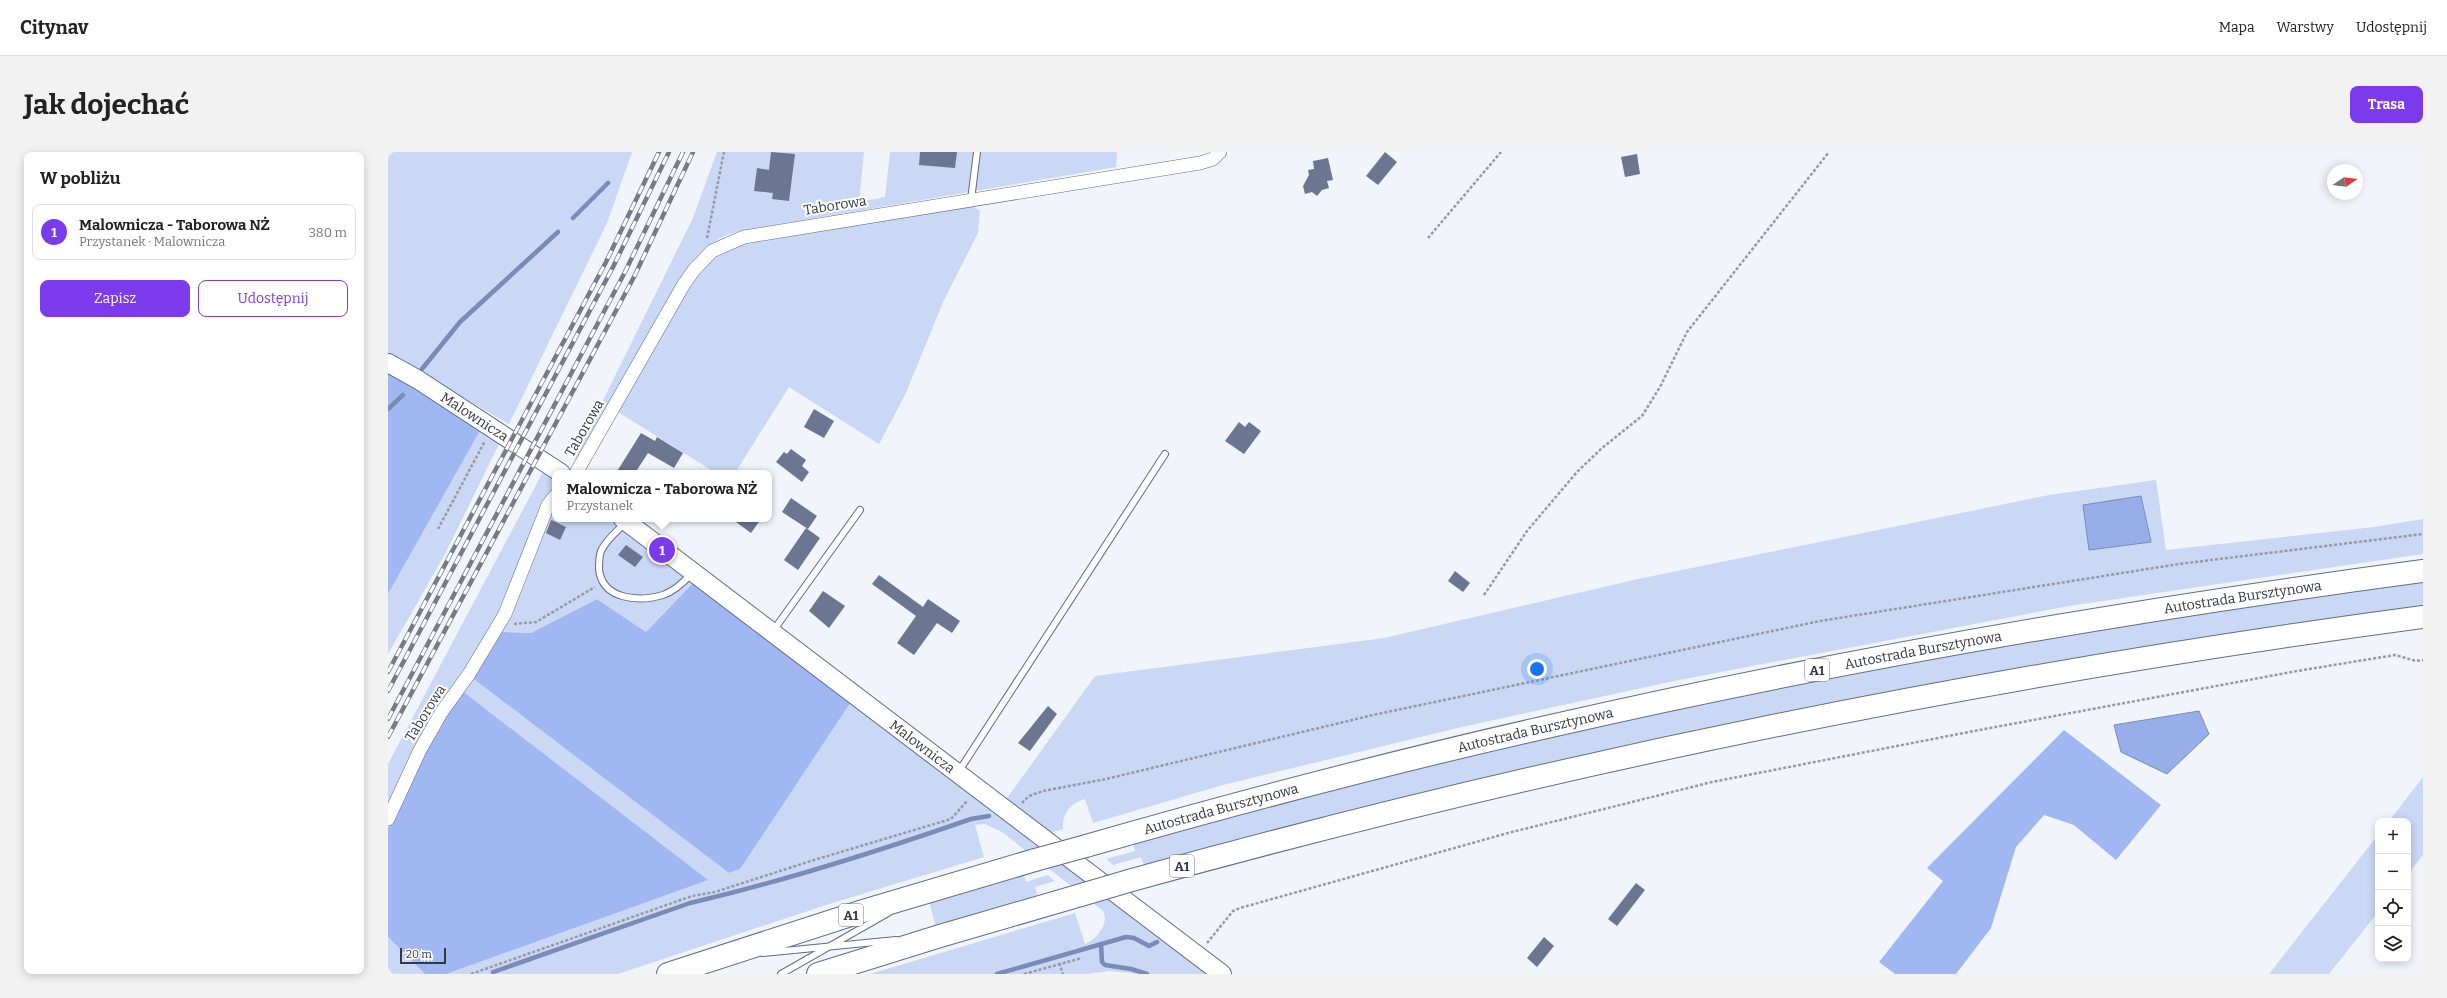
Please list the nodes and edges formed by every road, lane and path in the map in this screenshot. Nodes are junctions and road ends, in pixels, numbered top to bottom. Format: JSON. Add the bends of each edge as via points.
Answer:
{"nodes":[{"id":1,"x":724,"y":152,"type":"edge"},
{"id":2,"x":977,"y":152,"type":"edge"},
{"id":3,"x":1220,"y":152,"type":"edge"},
{"id":4,"x":1501,"y":152,"type":"edge"},
{"id":5,"x":1829,"y":152,"type":"edge"},
{"id":6,"x":971,"y":201,"type":"junction"},
{"id":7,"x":1428,"y":238,"type":"dead end"},
{"id":8,"x":703,"y":260,"type":"junction"},
{"id":9,"x":388,"y":363,"type":"edge"},
{"id":10,"x":492,"y":428,"type":"junction"},
{"id":11,"x":1165,"y":454,"type":"dead end"},
{"id":12,"x":556,"y":470,"type":"edge"},
{"id":13,"x":578,"y":470,"type":"edge"},
{"id":14,"x":552,"y":500,"type":"edge"},
{"id":15,"x":860,"y":510,"type":"dead end"},
{"id":16,"x":623,"y":522,"type":"edge"},
{"id":17,"x":628,"y":522,"type":"edge"},
{"id":18,"x":438,"y":528,"type":"dead end"},
{"id":19,"x":2423,"y":534,"type":"edge"},
{"id":20,"x":2423,"y":571,"type":"edge"},
{"id":21,"x":692,"y":573,"type":"junction"},
{"id":22,"x":603,"y":582,"type":"junction"},
{"id":23,"x":1484,"y":595,"type":"dead end"},
{"id":24,"x":2423,"y":617,"type":"edge"},
{"id":25,"x":501,"y":620,"type":"junction"},
{"id":26,"x":771,"y":633,"type":"junction"},
{"id":27,"x":2423,"y":660,"type":"edge"},
{"id":28,"x":957,"y":774,"type":"junction"},
{"id":29,"x":977,"y":790,"type":"junction"},
{"id":30,"x":1013,"y":816,"type":"junction"},
{"id":31,"x":388,"y":819,"type":"edge"},
{"id":32,"x":928,"y":891,"type":"junction"},
{"id":33,"x":940,"y":936,"type":"junction"},
{"id":34,"x":908,"y":939,"type":"dead end"},
{"id":35,"x":900,"y":940,"type":"dead end"},
{"id":36,"x":829,"y":946,"type":"junction"},
{"id":37,"x":1197,"y":955,"type":"junction"},
{"id":38,"x":716,"y":958,"type":"junction"},
{"id":39,"x":1082,"y":958,"type":"dead end"},
{"id":40,"x":1059,"y":963,"type":"junction"},
{"id":41,"x":471,"y":974,"type":"edge"},
{"id":42,"x":668,"y":974,"type":"edge"},
{"id":43,"x":781,"y":974,"type":"edge"},
{"id":44,"x":818,"y":974,"type":"edge"},
{"id":45,"x":1024,"y":974,"type":"edge"},
{"id":46,"x":1062,"y":974,"type":"edge"},
{"id":47,"x":1222,"y":974,"type":"edge"}],
"edges":[{"from":1,"to":8,"type":"path"},
{"from":2,"to":6,"type":"lane"},
{"from":3,"to":6,"type":"street","name":"Taborowa","via":[[1213,158],[1200,162]]},
{"from":4,"to":7,"type":"path"},
{"from":5,"to":23,"type":"path","via":[[1688,332],[1642,416],[1577,472],[1527,531]]},
{"from":6,"to":8,"type":"street","name":"Taborowa","via":[[744,237],[720,246]]},
{"from":8,"to":13,"type":"street","name":"Taborowa","via":[[684,284]]},
{"from":9,"to":10,"type":"street","name":"Malownicza"},
{"from":10,"to":12,"type":"street","name":"Malownicza"},
{"from":10,"to":18,"type":"path"},
{"from":11,"to":28,"type":"lane"},
{"from":14,"to":25,"type":"street","name":"Taborowa"},
{"from":15,"to":26,"type":"lane"},
{"from":16,"to":22,"type":"lane","via":[[601,551],[598,562]]},
{"from":17,"to":21,"type":"street","name":"Malownicza"},
{"from":19,"to":30,"type":"path","via":[[2180,564],[1820,621],[1388,712],[1106,779],[1043,791],[1029,796]]},
{"from":20,"to":32,"type":"highway","name":"Autostrada Bursztynowa","number":"A1","bridge":true,"via":[[2088,620],[1707,692],[1413,758],[1219,808]]},
{"from":21,"to":22,"type":"lane","via":[[677,587],[663,594],[642,599],[615,594]]},
{"from":21,"to":26,"type":"street","name":"Malownicza"},
{"from":22,"to":25,"type":"path","via":[[536,622],[524,624]]},
{"from":24,"to":33,"type":"highway","number":"A1","bridge":true,"via":[[2136,659],[1808,718],[1427,802],[1132,880]]},
{"from":25,"to":31,"type":"street","name":"Taborowa","via":[[424,744]]},
{"from":26,"to":28,"type":"street","name":"Malownicza"},
{"from":27,"to":37,"type":"path","via":[[2416,661],[2395,655],[2297,671],[1712,782],[1494,837],[1240,908],[1233,911]]},
{"from":28,"to":29,"type":"street","name":"Malownicza"},
{"from":29,"to":30,"type":"street","name":"Malownicza"},
{"from":29,"to":41,"type":"path","via":[[951,819],[818,858],[720,891],[692,896]]},
{"from":30,"to":37,"type":"street","name":"Malownicza"},
{"from":32,"to":36,"type":"lane"},
{"from":32,"to":38,"type":"highway","name":"Autostrada Bursztynowa","number":"A1"},
{"from":33,"to":34,"type":"lane"},
{"from":33,"to":44,"type":"highway","number":"A1"},
{"from":35,"to":36,"type":"lane"},
{"from":36,"to":38,"type":"lane"},
{"from":36,"to":43,"type":"lane"},
{"from":37,"to":47,"type":"street","name":"Malownicza"},
{"from":38,"to":42,"type":"highway","name":"Autostrada Bursztynowa","number":"A1"},
{"from":39,"to":40,"type":"path"},
{"from":40,"to":45,"type":"path"},
{"from":40,"to":46,"type":"path"}]}
